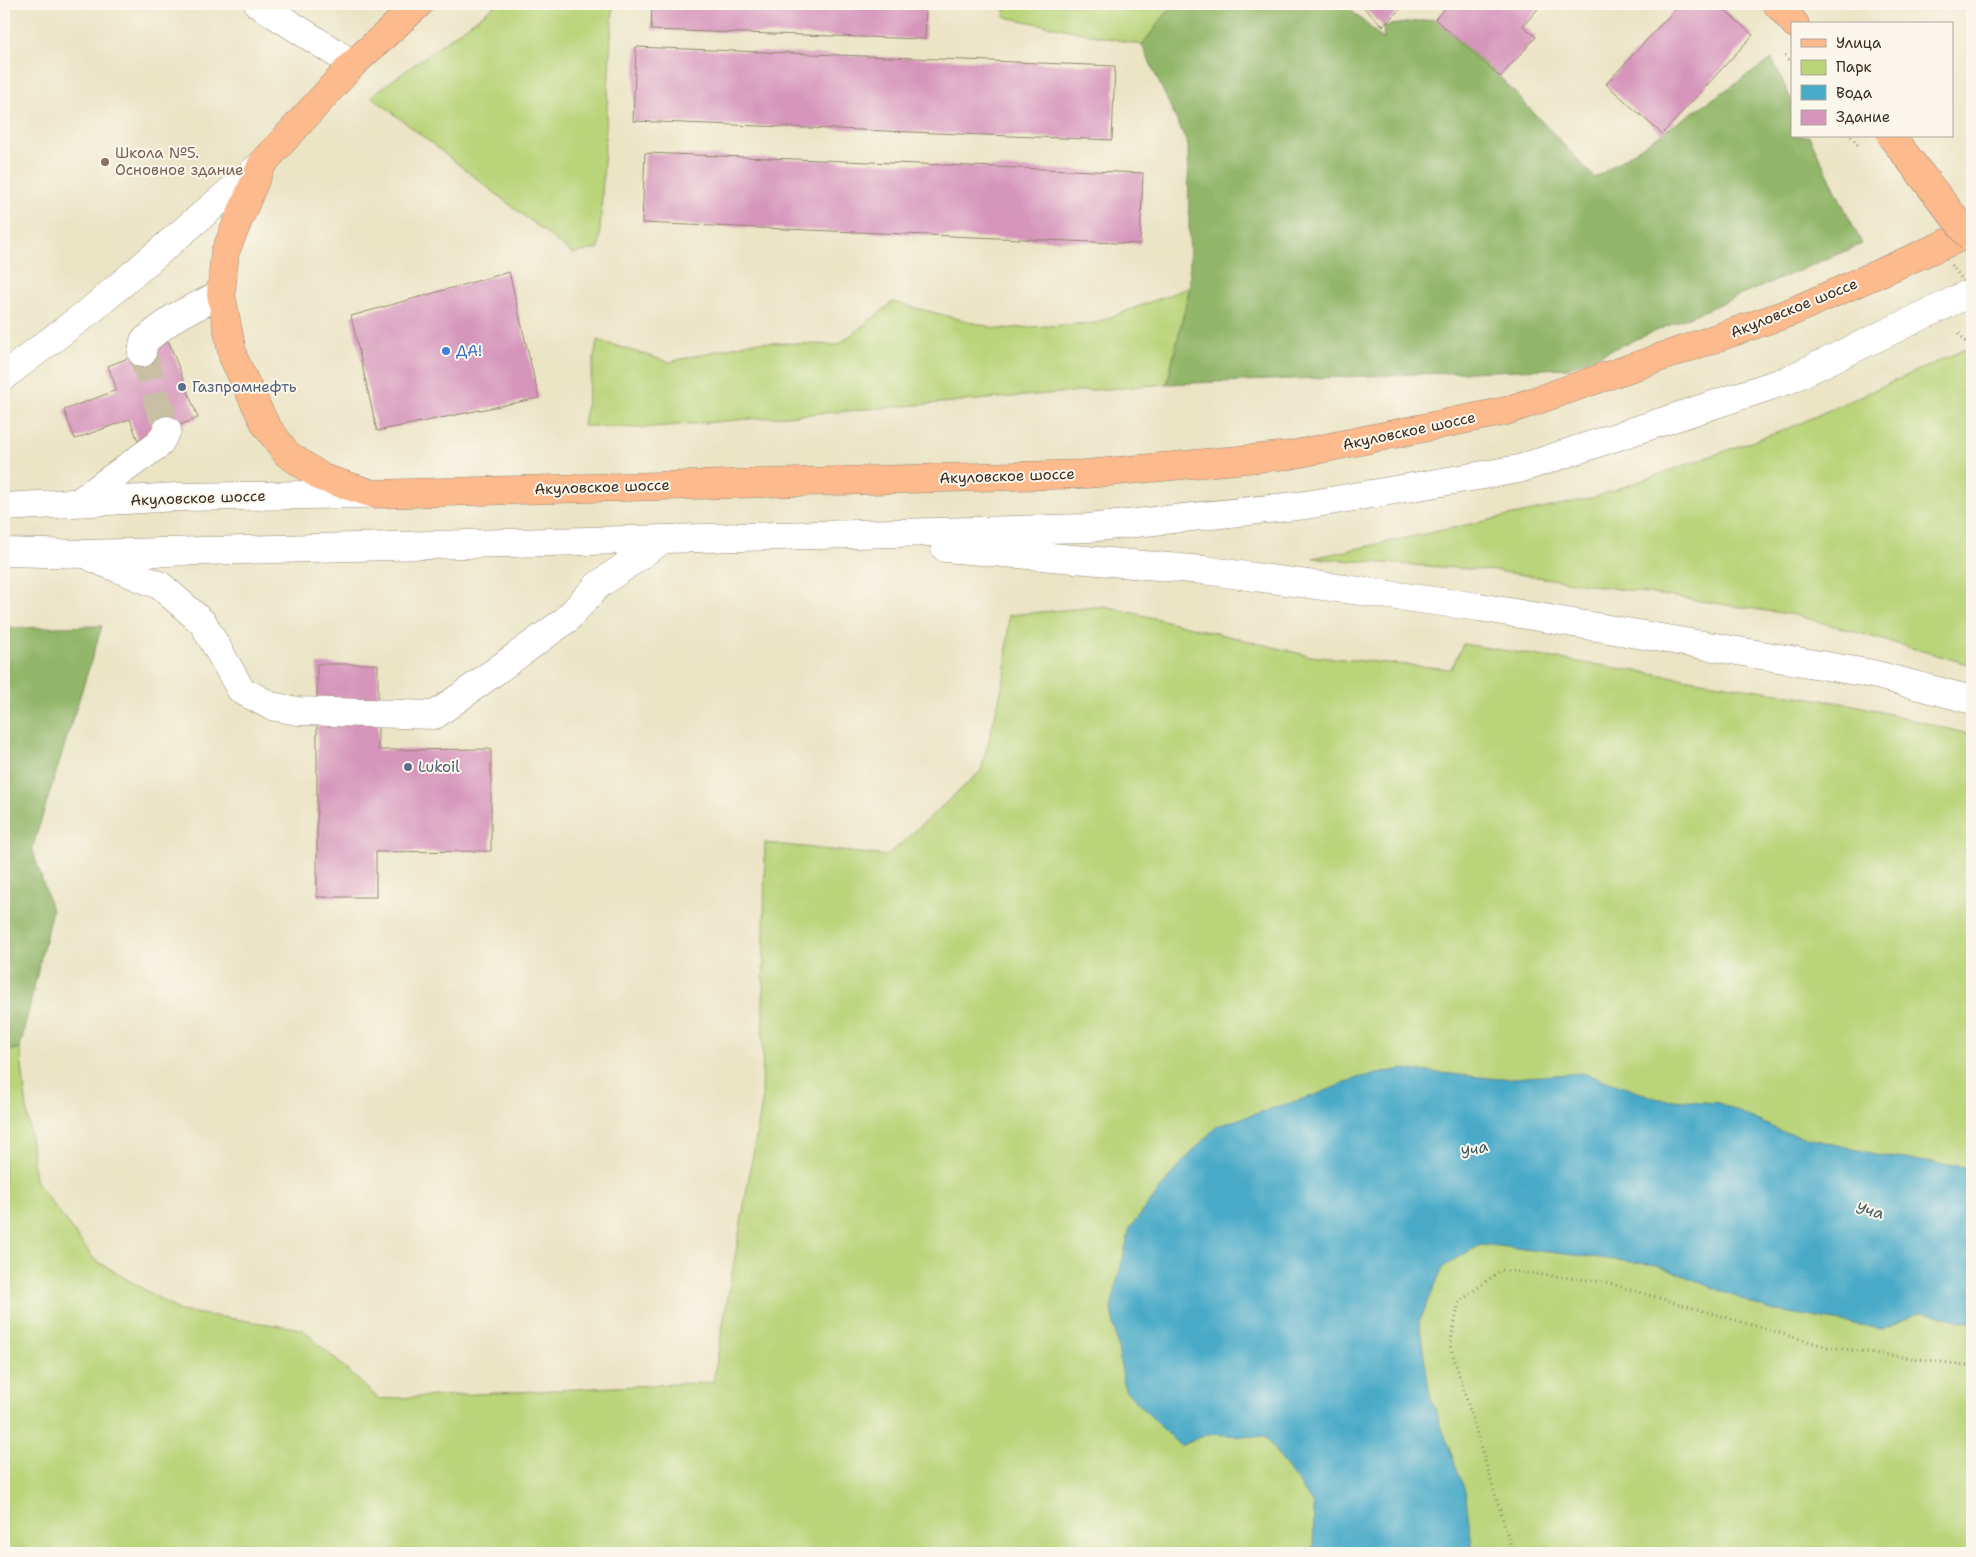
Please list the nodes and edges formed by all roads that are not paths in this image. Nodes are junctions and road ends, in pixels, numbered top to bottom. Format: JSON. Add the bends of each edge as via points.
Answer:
{"nodes":[{"id":1,"x":258,"y":4,"type":"edge"},
{"id":2,"x":419,"y":4,"type":"edge"},
{"id":3,"x":1777,"y":4,"type":"edge"},
{"id":4,"x":1793,"y":22,"type":"edge"},
{"id":5,"x":353,"y":64,"type":"junction"},
{"id":6,"x":1893,"y":138,"type":"edge"},
{"id":7,"x":262,"y":164,"type":"junction"},
{"id":8,"x":1972,"y":232,"type":"edge"},
{"id":9,"x":1972,"y":240,"type":"edge"},
{"id":10,"x":1972,"y":292,"type":"edge"},
{"id":11,"x":222,"y":294,"type":"junction"},
{"id":12,"x":142,"y":353,"type":"dead end"},
{"id":13,"x":4,"y":376,"type":"edge"},
{"id":14,"x":167,"y":430,"type":"dead end"},
{"id":15,"x":374,"y":494,"type":"junction"},
{"id":16,"x":79,"y":502,"type":"junction"},
{"id":17,"x":4,"y":507,"type":"edge"},
{"id":18,"x":817,"y":536,"type":"junction"},
{"id":19,"x":662,"y":540,"type":"junction"},
{"id":20,"x":4,"y":552,"type":"edge"},
{"id":21,"x":84,"y":554,"type":"junction"},
{"id":22,"x":1972,"y":700,"type":"edge"}],
"edges":[{"from":1,"to":5,"type":"street"},
{"from":2,"to":5,"type":"main road"},
{"from":3,"to":4,"type":"main road"},
{"from":5,"to":7,"type":"main road"},
{"from":6,"to":9,"type":"main road","bridge":true},
{"from":7,"to":11,"type":"main road","via":[[224,252]]},
{"from":7,"to":13,"type":"street","via":[[91,310]]},
{"from":8,"to":15,"type":"main road","name":"Акуловское шоссе","via":[[1791,312],[1506,411],[1291,455],[1086,474]]},
{"from":10,"to":18,"type":"street","via":[[1788,380],[1519,468],[1306,505],[1088,528]]},
{"from":11,"to":12,"type":"street","via":[[175,317],[144,341]]},
{"from":11,"to":15,"type":"main road","via":[[233,357],[265,424],[287,454],[323,478]]},
{"from":14,"to":16,"type":"street","via":[[159,444]]},
{"from":15,"to":16,"type":"street","name":"Акуловское шоссе"},
{"from":16,"to":17,"type":"street","name":"Акуловское шоссе"},
{"from":18,"to":19,"type":"street"},
{"from":18,"to":22,"type":"street","via":[[1203,570],[1479,606],[1873,674]]},
{"from":19,"to":21,"type":"street"},
{"from":19,"to":21,"type":"street","via":[[597,586],[566,620],[435,715],[298,711],[271,706],[241,690],[203,623],[162,586]]},
{"from":20,"to":21,"type":"street"}]}
